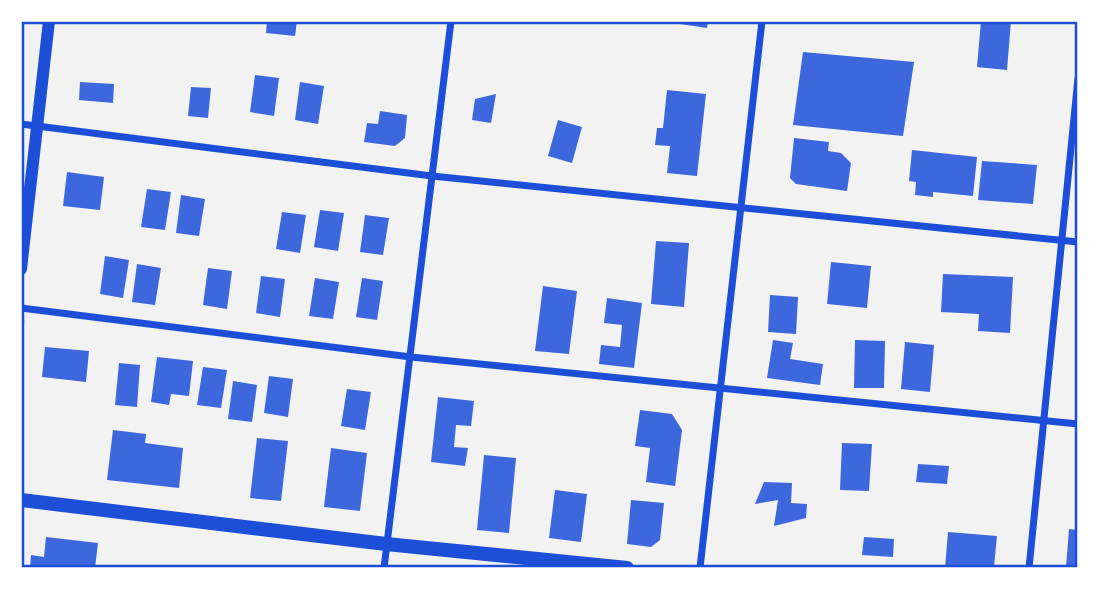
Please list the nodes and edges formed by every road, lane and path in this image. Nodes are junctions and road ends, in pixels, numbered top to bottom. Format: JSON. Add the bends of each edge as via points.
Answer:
{"nodes":[{"id":1,"x":49,"y":21,"type":"edge"},
{"id":2,"x":451,"y":21,"type":"edge"},
{"id":3,"x":762,"y":21,"type":"edge"},
{"id":4,"x":1078,"y":78,"type":"edge"},
{"id":5,"x":21,"y":124,"type":"edge"},
{"id":6,"x":37,"y":127,"type":"junction"},
{"id":7,"x":432,"y":176,"type":"junction"},
{"id":8,"x":743,"y":206,"type":"junction"},
{"id":9,"x":1061,"y":240,"type":"junction"},
{"id":10,"x":1078,"y":242,"type":"edge"},
{"id":11,"x":21,"y":269,"type":"edge"},
{"id":12,"x":21,"y":308,"type":"edge"},
{"id":13,"x":411,"y":357,"type":"junction"},
{"id":14,"x":721,"y":388,"type":"junction"},
{"id":15,"x":1044,"y":421,"type":"junction"},
{"id":16,"x":1078,"y":424,"type":"edge"},
{"id":17,"x":21,"y":500,"type":"edge"},
{"id":18,"x":386,"y":544,"type":"junction"},
{"id":19,"x":384,"y":568,"type":"edge"},
{"id":20,"x":627,"y":568,"type":"edge"},
{"id":21,"x":700,"y":568,"type":"edge"},
{"id":22,"x":1029,"y":568,"type":"edge"}],
"edges":[{"from":1,"to":6,"type":"street"},
{"from":2,"to":7,"type":"street"},
{"from":3,"to":8,"type":"street"},
{"from":4,"to":9,"type":"street"},
{"from":5,"to":6,"type":"street"},
{"from":6,"to":7,"type":"street"},
{"from":6,"to":11,"type":"street"},
{"from":7,"to":8,"type":"street"},
{"from":7,"to":13,"type":"street"},
{"from":8,"to":9,"type":"street"},
{"from":8,"to":14,"type":"street"},
{"from":9,"to":10,"type":"street"},
{"from":9,"to":15,"type":"street"},
{"from":12,"to":13,"type":"street"},
{"from":13,"to":14,"type":"street"},
{"from":13,"to":18,"type":"street"},
{"from":14,"to":15,"type":"street"},
{"from":14,"to":21,"type":"street"},
{"from":15,"to":16,"type":"street"},
{"from":15,"to":22,"type":"street"},
{"from":17,"to":18,"type":"main road"},
{"from":18,"to":19,"type":"street"},
{"from":18,"to":20,"type":"main road"}]}
